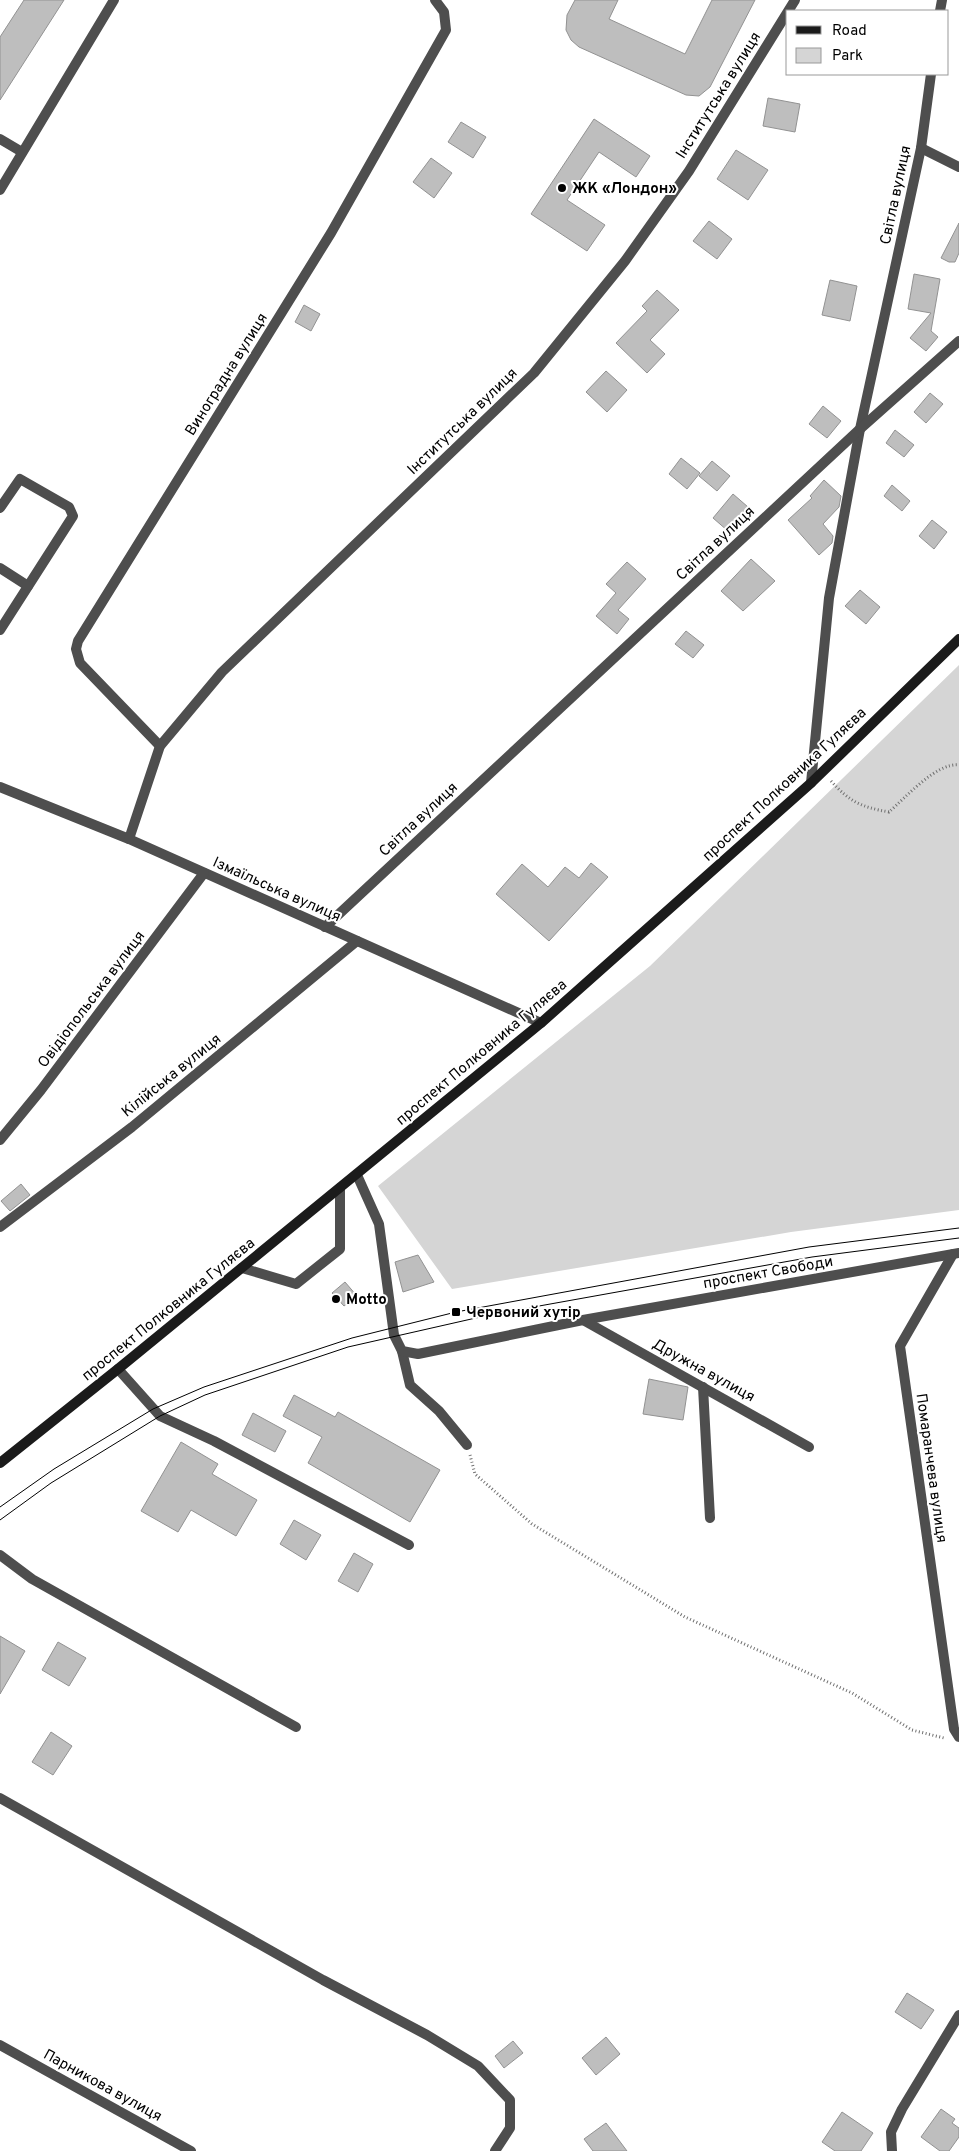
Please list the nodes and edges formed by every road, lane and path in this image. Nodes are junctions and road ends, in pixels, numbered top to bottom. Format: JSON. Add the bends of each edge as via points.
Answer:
{"nodes":[{"id":1,"x":114,"y":0,"type":"edge"},
{"id":2,"x":435,"y":0,"type":"edge"},
{"id":3,"x":786,"y":13,"type":"edge"},
{"id":4,"x":931,"y":75,"type":"edge"},
{"id":5,"x":0,"y":139,"type":"edge"},
{"id":6,"x":921,"y":148,"type":"junction"},
{"id":7,"x":22,"y":152,"type":"junction"},
{"id":8,"x":959,"y":167,"type":"edge"},
{"id":9,"x":0,"y":190,"type":"edge"},
{"id":10,"x":959,"y":341,"type":"edge"},
{"id":11,"x":860,"y":429,"type":"junction"},
{"id":12,"x":0,"y":508,"type":"edge"},
{"id":13,"x":0,"y":568,"type":"edge"},
{"id":14,"x":28,"y":586,"type":"junction"},
{"id":15,"x":0,"y":630,"type":"edge"},
{"id":16,"x":959,"y":639,"type":"edge"},
{"id":17,"x":160,"y":746,"type":"junction"},
{"id":18,"x":959,"y":765,"type":"edge"},
{"id":19,"x":822,"y":772,"type":"junction"},
{"id":20,"x":811,"y":783,"type":"junction"},
{"id":21,"x":0,"y":787,"type":"edge"},
{"id":22,"x":129,"y":839,"type":"junction"},
{"id":23,"x":204,"y":873,"type":"junction"},
{"id":24,"x":325,"y":927,"type":"junction"},
{"id":25,"x":357,"y":941,"type":"junction"},
{"id":26,"x":541,"y":1023,"type":"junction"},
{"id":27,"x":0,"y":1140,"type":"edge"},
{"id":28,"x":356,"y":1175,"type":"junction"},
{"id":29,"x":340,"y":1188,"type":"junction"},
{"id":30,"x":0,"y":1227,"type":"edge"},
{"id":31,"x":956,"y":1254,"type":"edge"},
{"id":32,"x":242,"y":1268,"type":"junction"},
{"id":33,"x":583,"y":1320,"type":"junction"},
{"id":34,"x":402,"y":1351,"type":"junction"},
{"id":35,"x":118,"y":1369,"type":"junction"},
{"id":36,"x":703,"y":1387,"type":"junction"},
{"id":37,"x":466,"y":1445,"type":"joint"},
{"id":38,"x":809,"y":1447,"type":"dead end"},
{"id":39,"x":0,"y":1463,"type":"edge"},
{"id":40,"x":710,"y":1518,"type":"dead end"},
{"id":41,"x":409,"y":1546,"type":"dead end"},
{"id":42,"x":0,"y":1555,"type":"edge"},
{"id":43,"x":296,"y":1727,"type":"dead end"},
{"id":44,"x":954,"y":1735,"type":"edge"},
{"id":45,"x":0,"y":1798,"type":"edge"},
{"id":46,"x":959,"y":2015,"type":"edge"},
{"id":47,"x":0,"y":2045,"type":"edge"},
{"id":48,"x":191,"y":2151,"type":"edge"},
{"id":49,"x":495,"y":2151,"type":"edge"},
{"id":50,"x":892,"y":2151,"type":"edge"}],
"edges":[{"from":1,"to":7,"type":"street"},
{"from":2,"to":17,"type":"street","name":"Виноградна вулиця","via":[[444,12],[446,30],[331,233],[78,642],[76,649],[80,663]]},
{"from":3,"to":17,"type":"street","name":"Інститутська вулиця","via":[[689,171],[624,261],[534,373],[222,672]]},
{"from":4,"to":6,"type":"street","name":"Світла вулиця"},
{"from":5,"to":7,"type":"street"},
{"from":6,"to":8,"type":"street"},
{"from":6,"to":11,"type":"street","name":"Світла вулиця"},
{"from":7,"to":9,"type":"street"},
{"from":10,"to":11,"type":"street"},
{"from":11,"to":20,"type":"street","via":[[829,598]]},
{"from":11,"to":24,"type":"street","name":"Світла вулиця"},
{"from":12,"to":14,"type":"street","via":[[20,479],[72,511],[72,516]]},
{"from":13,"to":14,"type":"street"},
{"from":14,"to":15,"type":"street"},
{"from":16,"to":19,"type":"main road","name":"проспект Полковника Гуляєва"},
{"from":17,"to":22,"type":"street","name":"Інститутська вулиця"},
{"from":18,"to":19,"type":"path","via":[[952,764],[932,775],[888,812],[864,808],[845,796]]},
{"from":19,"to":20,"type":"main road","name":"проспект Полковника Гуляєва"},
{"from":20,"to":26,"type":"main road","name":"проспект Полковника Гуляєва"},
{"from":21,"to":22,"type":"street","name":"Ізмаїльська вулиця"},
{"from":22,"to":23,"type":"street","name":"Ізмаїльська вулиця"},
{"from":23,"to":24,"type":"street","name":"Ізмаїльська вулиця"},
{"from":23,"to":27,"type":"street","name":"Овідіопольська вулиця"},
{"from":24,"to":25,"type":"street","name":"Ізмаїльська вулиця"},
{"from":25,"to":26,"type":"street","name":"Ізмаїльська вулиця"},
{"from":25,"to":30,"type":"street","name":"Кілійська вулиця","via":[[132,1127]]},
{"from":26,"to":28,"type":"main road","name":"проспект Полковника Гуляєва"},
{"from":28,"to":29,"type":"main road","name":"проспект Полковника Гуляєва"},
{"from":28,"to":34,"type":"street","via":[[379,1224],[394,1335]]},
{"from":29,"to":32,"type":"main road","name":"проспект Полковника Гуляєва"},
{"from":29,"to":32,"type":"street","via":[[340,1249],[296,1284]]},
{"from":31,"to":33,"type":"street","name":"проспект Свободи"},
{"from":31,"to":44,"type":"street","name":"Помаранчева вулиця","via":[[900,1346]]},
{"from":32,"to":35,"type":"main road","name":"проспект Полковника Гуляєва"},
{"from":33,"to":34,"type":"street","name":"проспект Свободи","via":[[418,1354]]},
{"from":33,"to":36,"type":"street","name":"Дружна вулиця"},
{"from":34,"to":37,"type":"street","via":[[410,1385],[439,1411]]},
{"from":35,"to":39,"type":"main road","name":"проспект Полковника Гуляєва"},
{"from":35,"to":41,"type":"street","via":[[160,1416],[214,1440]]},
{"from":36,"to":38,"type":"street","name":"Дружна вулиця"},
{"from":36,"to":40,"type":"street"},
{"from":37,"to":44,"type":"path","via":[[475,1474],[532,1524],[685,1617],[852,1693],[912,1730]]},
{"from":42,"to":43,"type":"street","via":[[32,1579]]},
{"from":45,"to":49,"type":"street","via":[[478,2066],[510,2100],[510,2128]]},
{"from":46,"to":50,"type":"street","via":[[902,2109],[891,2132]]},
{"from":47,"to":48,"type":"street","name":"Парникова вулиця"}]}
